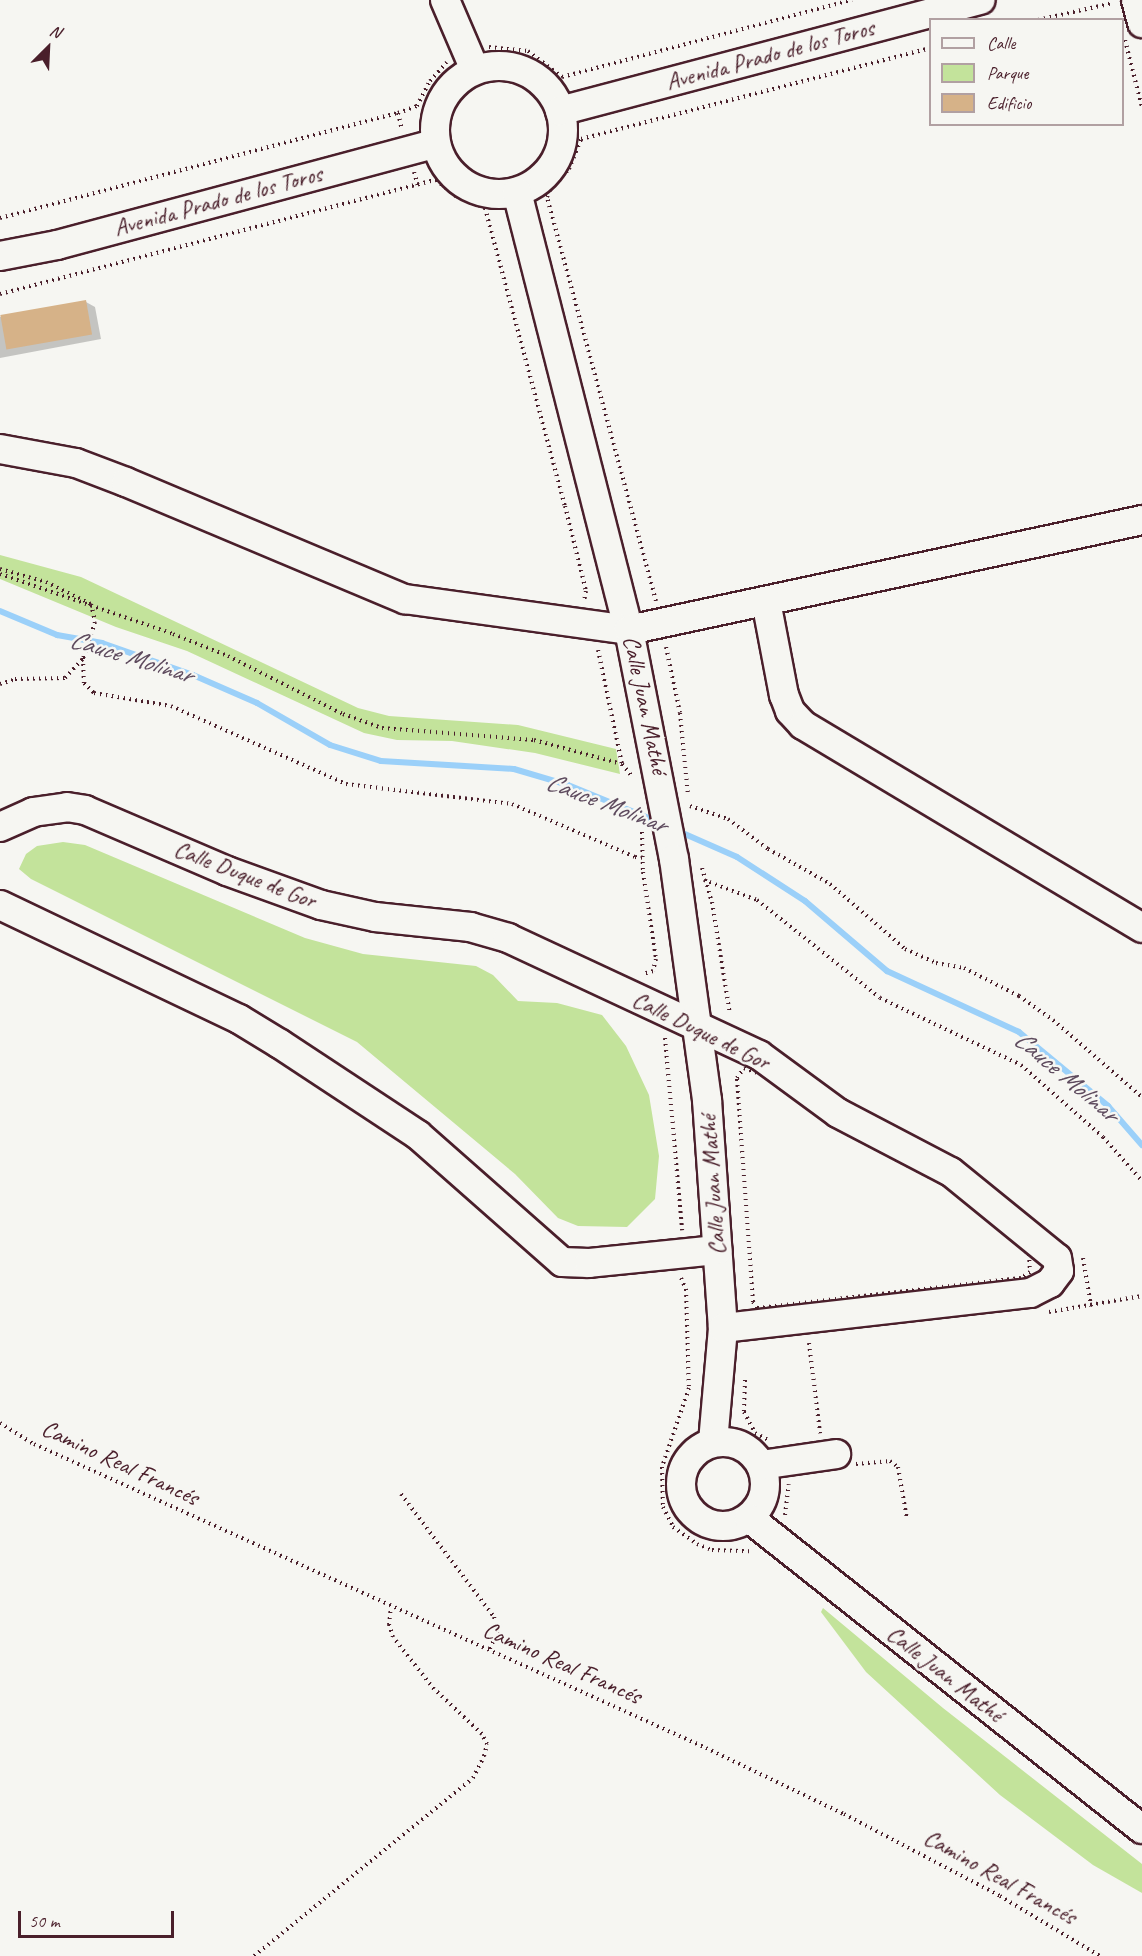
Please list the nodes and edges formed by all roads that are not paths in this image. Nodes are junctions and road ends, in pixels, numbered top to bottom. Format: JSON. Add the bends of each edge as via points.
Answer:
{"nodes":[{"id":1,"x":445,"y":0,"type":"edge"},
{"id":2,"x":981,"y":0,"type":"edge"},
{"id":3,"x":475,"y":70,"type":"junction"},
{"id":4,"x":560,"y":111,"type":"junction"},
{"id":5,"x":435,"y":144,"type":"junction"},
{"id":6,"x":517,"y":192,"type":"junction"},
{"id":7,"x":0,"y":256,"type":"edge"},
{"id":8,"x":0,"y":449,"type":"edge"},
{"id":9,"x":1142,"y":520,"type":"edge"},
{"id":10,"x":766,"y":601,"type":"junction"},
{"id":11,"x":629,"y":630,"type":"junction"},
{"id":12,"x":0,"y":827,"type":"edge"},
{"id":13,"x":0,"y":905,"type":"edge"},
{"id":14,"x":1142,"y":928,"type":"edge"},
{"id":15,"x":698,"y":1027,"type":"junction"},
{"id":16,"x":717,"y":1250,"type":"junction"},
{"id":17,"x":723,"y":1328,"type":"junction"},
{"id":18,"x":714,"y":1443,"type":"junction"},
{"id":19,"x":833,"y":1452,"type":"road end"},
{"id":20,"x":768,"y":1454,"type":"junction"},
{"id":21,"x":749,"y":1518,"type":"junction"},
{"id":22,"x":1142,"y":1829,"type":"edge"}],
"edges":[{"from":1,"to":3,"type":"street"},
{"from":2,"to":4,"type":"street","name":"Avenida Prado de los Toros"},
{"from":3,"to":4,"type":"street","via":[[504,66],[533,76],[545,85]]},
{"from":3,"to":5,"type":"street","via":[[459,79],[438,108]]},
{"from":4,"to":6,"type":"street","via":[[560,151],[543,176]]},
{"from":5,"to":6,"type":"street","via":[[443,163],[457,179],[486,192]]},
{"from":5,"to":7,"type":"street","name":"Avenida Prado de los Toros","via":[[57,245]]},
{"from":6,"to":11,"type":"street","name":"Calle Juan Mathé"},
{"from":8,"to":11,"type":"street","via":[[106,474],[405,599]]},
{"from":9,"to":10,"type":"street"},
{"from":10,"to":11,"type":"street"},
{"from":10,"to":14,"type":"street","via":[[784,695],[790,711],[803,725]]},
{"from":11,"to":15,"type":"street","name":"Calle Juan Mathé","via":[[661,784],[683,859]]},
{"from":12,"to":15,"type":"street","name":"Calle Duque de Gor","via":[[33,812],[67,807],[85,810],[227,871],[321,905],[375,917],[470,927],[508,938]]},
{"from":13,"to":16,"type":"street","via":[[239,1019],[280,1044],[418,1135],[562,1262],[590,1263]]},
{"from":15,"to":16,"type":"street","name":"Calle Juan Mathé"},
{"from":15,"to":17,"type":"street","name":"Calle Duque de Gor","via":[[759,1055],[838,1113],[951,1172],[1047,1248],[1057,1258],[1059,1271],[1050,1282],[1030,1293]]},
{"from":16,"to":17,"type":"street","name":"Calle Juan Mathé"},
{"from":17,"to":18,"type":"street","name":"Calle Juan Mathé"},
{"from":18,"to":20,"type":"street"},
{"from":18,"to":21,"type":"street","via":[[701,1448],[683,1469],[682,1496],[693,1513],[709,1525],[730,1526]]},
{"from":19,"to":20,"type":"street"},
{"from":20,"to":21,"type":"street","via":[[764,1494]]},
{"from":21,"to":22,"type":"street","name":"Calle Juan Mathé"}]}
